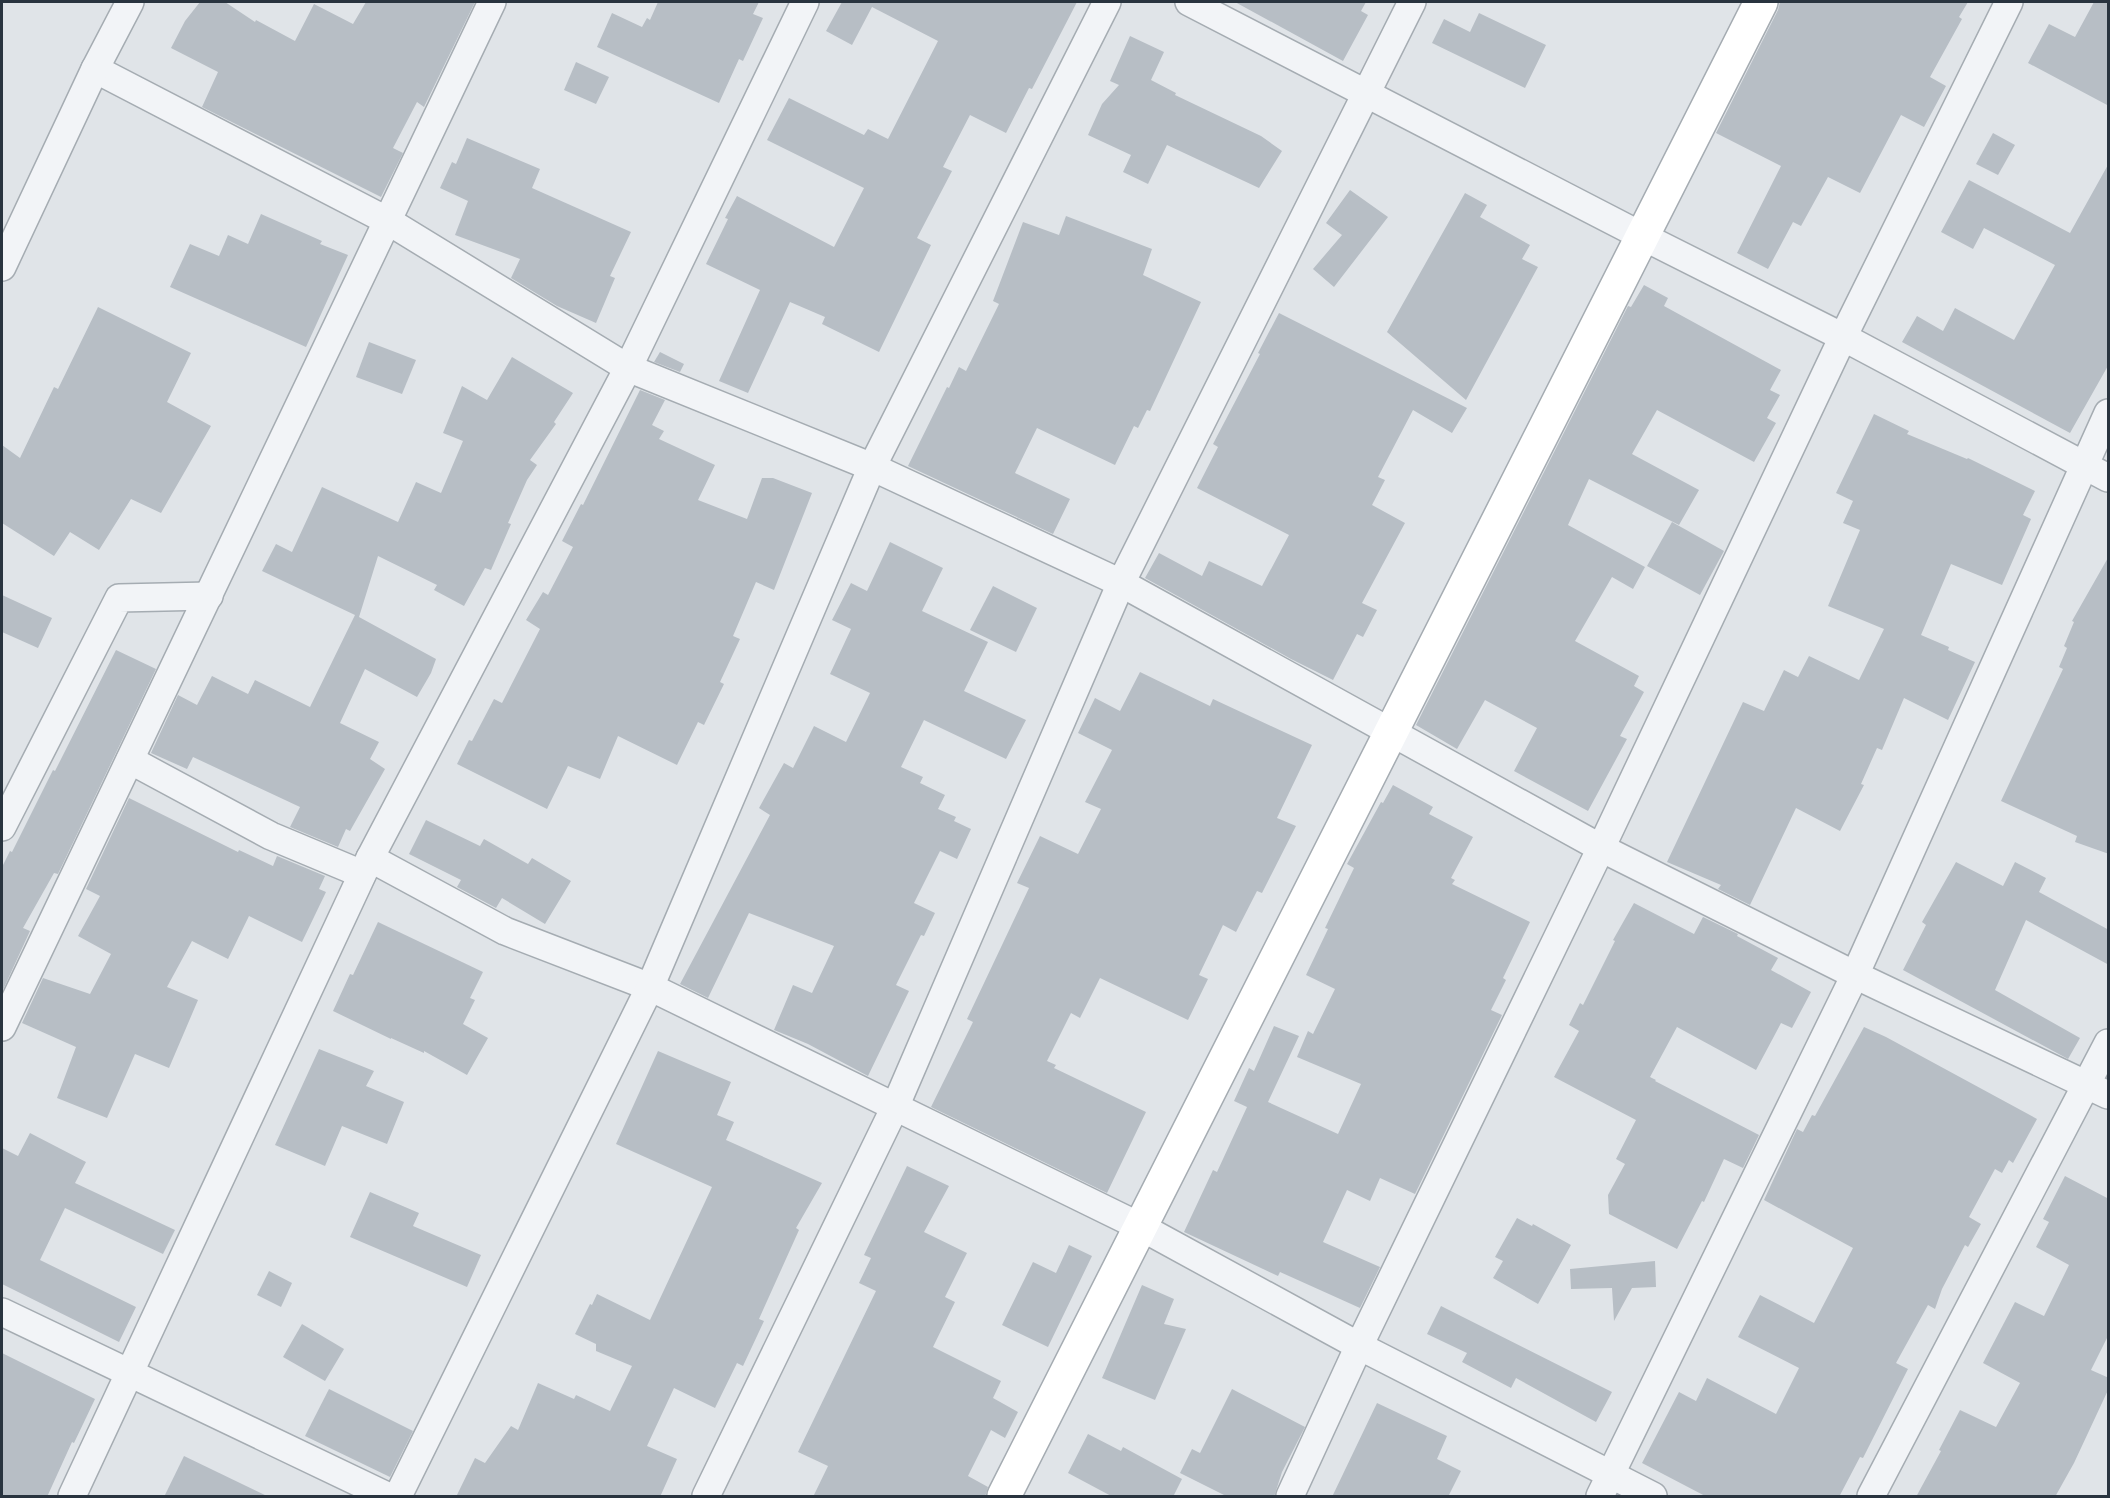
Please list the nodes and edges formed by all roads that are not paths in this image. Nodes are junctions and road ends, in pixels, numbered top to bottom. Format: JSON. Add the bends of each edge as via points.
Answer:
{"nodes":[{"id":1,"x":130,"y":2,"type":"edge"},
{"id":2,"x":492,"y":2,"type":"edge"},
{"id":3,"x":805,"y":2,"type":"edge"},
{"id":4,"x":1107,"y":2,"type":"edge"},
{"id":5,"x":1189,"y":2,"type":"edge"},
{"id":6,"x":1412,"y":2,"type":"edge"},
{"id":7,"x":1761,"y":2,"type":"edge"},
{"id":8,"x":2009,"y":2,"type":"edge"},
{"id":9,"x":95,"y":69,"type":"junction"},
{"id":10,"x":1366,"y":94,"type":"junction"},
{"id":11,"x":388,"y":221,"type":"junction"},
{"id":12,"x":1642,"y":236,"type":"junction"},
{"id":13,"x":2,"y":267,"type":"edge"},
{"id":14,"x":1843,"y":337,"type":"junction"},
{"id":15,"x":628,"y":368,"type":"junction"},
{"id":16,"x":2109,"y":413,"type":"edge"},
{"id":17,"x":2084,"y":465,"type":"junction"},
{"id":18,"x":872,"y":467,"type":"junction"},
{"id":19,"x":2109,"y":478,"type":"edge"},
{"id":20,"x":1121,"y":584,"type":"junction"},
{"id":21,"x":209,"y":596,"type":"junction"},
{"id":22,"x":1391,"y":732,"type":"junction"},
{"id":23,"x":130,"y":760,"type":"junction"},
{"id":24,"x":2,"y":827,"type":"edge"},
{"id":25,"x":1601,"y":848,"type":"junction"},
{"id":26,"x":366,"y":866,"type":"junction"},
{"id":27,"x":1855,"y":975,"type":"junction"},
{"id":28,"x":650,"y":987,"type":"junction"},
{"id":29,"x":2,"y":1027,"type":"edge"},
{"id":30,"x":2109,"y":1043,"type":"edge"},
{"id":31,"x":2098,"y":1090,"type":"edge"},
{"id":32,"x":895,"y":1107,"type":"junction"},
{"id":33,"x":1140,"y":1227,"type":"junction"},
{"id":34,"x":2,"y":1312,"type":"edge"},
{"id":35,"x":1359,"y":1346,"type":"junction"},
{"id":36,"x":129,"y":1375,"type":"junction"},
{"id":37,"x":1606,"y":1485,"type":"edge"},
{"id":38,"x":72,"y":1497,"type":"edge"},
{"id":39,"x":387,"y":1497,"type":"edge"},
{"id":40,"x":398,"y":1497,"type":"edge"},
{"id":41,"x":706,"y":1497,"type":"edge"},
{"id":42,"x":1004,"y":1497,"type":"edge"},
{"id":43,"x":1290,"y":1497,"type":"edge"},
{"id":44,"x":1653,"y":1497,"type":"edge"},
{"id":45,"x":1871,"y":1497,"type":"edge"}],
"edges":[{"from":1,"to":9,"type":"street"},
{"from":2,"to":11,"type":"street"},
{"from":3,"to":15,"type":"street"},
{"from":4,"to":18,"type":"street"},
{"from":5,"to":10,"type":"street"},
{"from":6,"to":10,"type":"street"},
{"from":7,"to":12,"type":"street"},
{"from":8,"to":14,"type":"street"},
{"from":9,"to":11,"type":"street"},
{"from":9,"to":13,"type":"street"},
{"from":10,"to":12,"type":"street"},
{"from":10,"to":20,"type":"street"},
{"from":11,"to":15,"type":"street"},
{"from":11,"to":21,"type":"street"},
{"from":12,"to":14,"type":"street"},
{"from":12,"to":22,"type":"street"},
{"from":14,"to":17,"type":"street"},
{"from":14,"to":25,"type":"street"},
{"from":15,"to":18,"type":"street"},
{"from":15,"to":26,"type":"street"},
{"from":16,"to":17,"type":"street"},
{"from":17,"to":19,"type":"street"},
{"from":17,"to":27,"type":"street"},
{"from":18,"to":20,"type":"street"},
{"from":18,"to":28,"type":"street"},
{"from":20,"to":22,"type":"street"},
{"from":20,"to":32,"type":"street"},
{"from":21,"to":23,"type":"street"},
{"from":21,"to":24,"type":"street","via":[[119,598]]},
{"from":22,"to":25,"type":"street"},
{"from":22,"to":33,"type":"street"},
{"from":23,"to":26,"type":"street","via":[[271,836]]},
{"from":23,"to":29,"type":"street"},
{"from":25,"to":27,"type":"street"},
{"from":25,"to":35,"type":"street"},
{"from":26,"to":28,"type":"street","via":[[505,931]]},
{"from":26,"to":36,"type":"street"},
{"from":27,"to":31,"type":"street"},
{"from":27,"to":37,"type":"street"},
{"from":28,"to":32,"type":"street"},
{"from":28,"to":40,"type":"street"},
{"from":30,"to":31,"type":"street"},
{"from":31,"to":45,"type":"street"},
{"from":32,"to":33,"type":"street"},
{"from":32,"to":41,"type":"street"},
{"from":33,"to":35,"type":"street"},
{"from":33,"to":42,"type":"street"},
{"from":34,"to":36,"type":"street"},
{"from":35,"to":37,"type":"street"},
{"from":35,"to":43,"type":"street"},
{"from":36,"to":38,"type":"street"},
{"from":36,"to":39,"type":"street"},
{"from":37,"to":44,"type":"street"}]}
